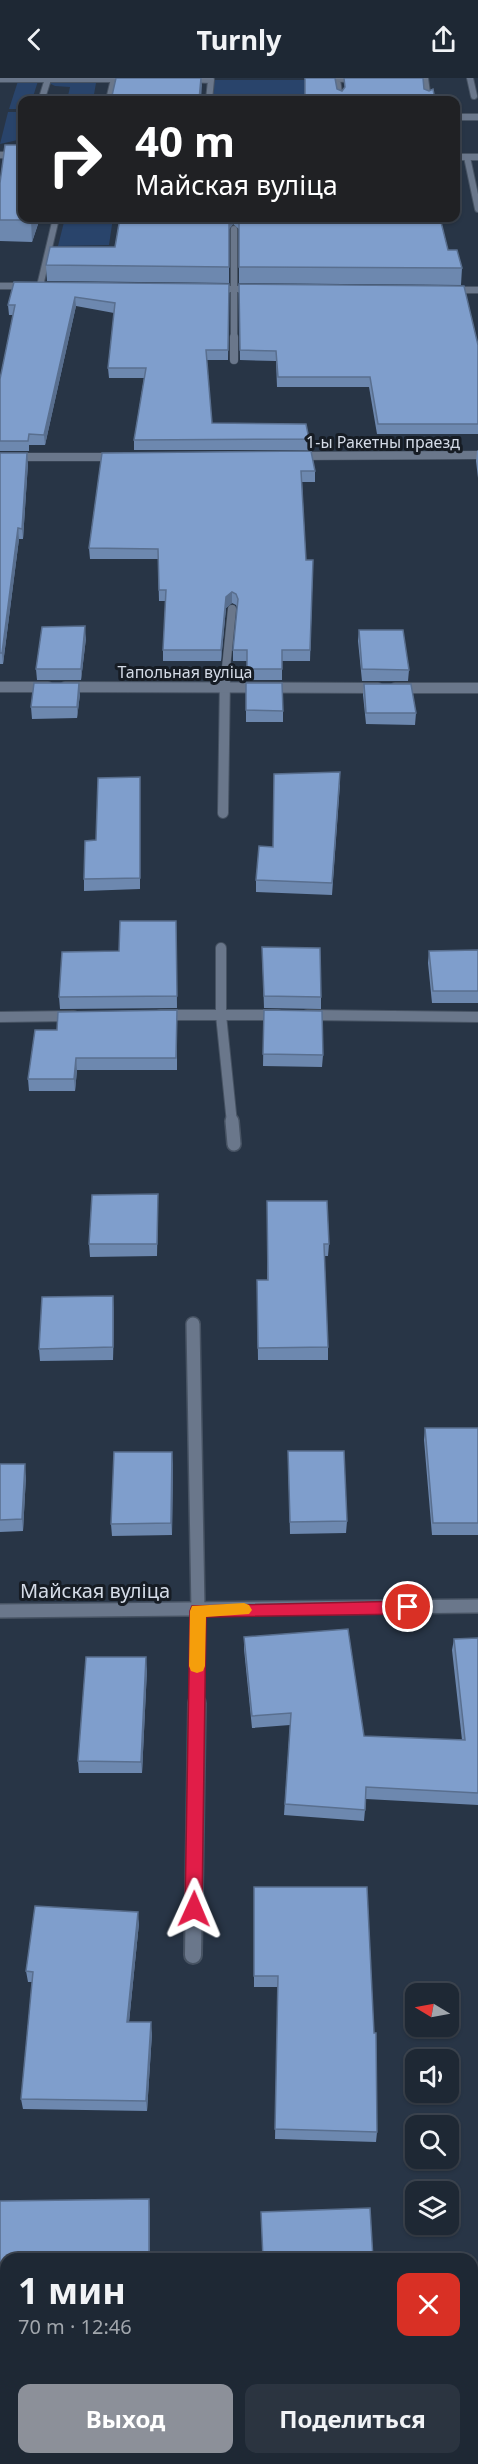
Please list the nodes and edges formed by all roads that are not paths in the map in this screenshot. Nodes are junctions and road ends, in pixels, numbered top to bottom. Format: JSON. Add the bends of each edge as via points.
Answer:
{"nodes":[{"id":1,"x":369,"y":78,"type":"edge"},
{"id":2,"x":425,"y":78,"type":"edge"},
{"id":3,"x":470,"y":78,"type":"edge"},
{"id":4,"x":2,"y":79,"type":"edge"},
{"id":5,"x":48,"y":79,"type":"edge"},
{"id":6,"x":114,"y":79,"type":"edge"},
{"id":7,"x":136,"y":79,"type":"edge"},
{"id":8,"x":179,"y":80,"type":"edge"},
{"id":9,"x":0,"y":90,"type":"edge"},
{"id":10,"x":43,"y":96,"type":"edge"},
{"id":11,"x":110,"y":96,"type":"edge"},
{"id":12,"x":209,"y":96,"type":"edge"},
{"id":13,"x":340,"y":96,"type":"edge"},
{"id":14,"x":427,"y":96,"type":"edge"},
{"id":15,"x":474,"y":96,"type":"dead end"},
{"id":16,"x":460,"y":117,"type":"edge"},
{"id":17,"x":478,"y":117,"type":"edge"},
{"id":18,"x":0,"y":155,"type":"edge"},
{"id":19,"x":18,"y":155,"type":"edge"},
{"id":20,"x":460,"y":157,"type":"edge"},
{"id":21,"x":467,"y":157,"type":"junction"},
{"id":22,"x":478,"y":157,"type":"edge"},
{"id":23,"x":478,"y":209,"type":"edge"},
{"id":24,"x":55,"y":222,"type":"edge"},
{"id":25,"x":234,"y":229,"type":"dead end"},
{"id":26,"x":0,"y":286,"type":"edge"},
{"id":27,"x":40,"y":286,"type":"junction"},
{"id":28,"x":52,"y":286,"type":"edge"},
{"id":29,"x":211,"y":289,"type":"edge"},
{"id":30,"x":234,"y":289,"type":"junction"},
{"id":31,"x":257,"y":289,"type":"edge"},
{"id":32,"x":443,"y":290,"type":"edge"},
{"id":33,"x":478,"y":290,"type":"edge"},
{"id":34,"x":234,"y":360,"type":"dead end"},
{"id":35,"x":478,"y":455,"type":"edge"},
{"id":36,"x":287,"y":456,"type":"edge"},
{"id":37,"x":0,"y":457,"type":"edge"},
{"id":38,"x":131,"y":457,"type":"edge"},
{"id":39,"x":232,"y":609,"type":"dead end"},
{"id":40,"x":0,"y":687,"type":"edge"},
{"id":41,"x":224,"y":687,"type":"junction"},
{"id":42,"x":478,"y":688,"type":"edge"},
{"id":43,"x":223,"y":813,"type":"dead end"},
{"id":44,"x":221,"y":948,"type":"dead end"},
{"id":45,"x":151,"y":1015,"type":"edge"},
{"id":46,"x":221,"y":1015,"type":"junction"},
{"id":47,"x":81,"y":1016,"type":"edge"},
{"id":48,"x":0,"y":1017,"type":"edge"},
{"id":49,"x":478,"y":1017,"type":"edge"},
{"id":50,"x":234,"y":1144,"type":"dead end"},
{"id":51,"x":193,"y":1324,"type":"dead end"},
{"id":52,"x":478,"y":1606,"type":"edge"},
{"id":53,"x":0,"y":1611,"type":"edge"},
{"id":54,"x":198,"y":1611,"type":"junction"},
{"id":55,"x":193,"y":1955,"type":"dead end"}],
"edges":[{"from":1,"to":13,"type":"street","via":[[338,79]]},
{"from":2,"to":14,"type":"street"},
{"from":3,"to":15,"type":"street"},
{"from":4,"to":5,"type":"street"},
{"from":4,"to":9,"type":"street"},
{"from":5,"to":6,"type":"street"},
{"from":5,"to":10,"type":"street"},
{"from":6,"to":7,"type":"street"},
{"from":6,"to":11,"type":"street"},
{"from":8,"to":12,"type":"street","via":[[211,80]]},
{"from":16,"to":17,"type":"street"},
{"from":18,"to":19,"type":"street"},
{"from":20,"to":21,"type":"street"},
{"from":21,"to":22,"type":"street"},
{"from":21,"to":23,"type":"street"},
{"from":24,"to":27,"type":"street"},
{"from":25,"to":30,"type":"street"},
{"from":26,"to":27,"type":"street"},
{"from":27,"to":28,"type":"street"},
{"from":29,"to":30,"type":"street"},
{"from":30,"to":31,"type":"street"},
{"from":30,"to":34,"type":"street"},
{"from":32,"to":33,"type":"street"},
{"from":35,"to":36,"type":"street","name":"1-ы Ракетны праезд"},
{"from":37,"to":38,"type":"street"},
{"from":39,"to":41,"type":"street"},
{"from":40,"to":41,"type":"street","name":"Тапольная вуліца"},
{"from":41,"to":42,"type":"street","name":"Тапольная вуліца"},
{"from":41,"to":43,"type":"street"},
{"from":44,"to":46,"type":"street"},
{"from":45,"to":46,"type":"street"},
{"from":46,"to":49,"type":"street"},
{"from":46,"to":50,"type":"street"},
{"from":47,"to":48,"type":"street"},
{"from":51,"to":54,"type":"street"},
{"from":52,"to":54,"type":"street","name":"Майская вуліца"},
{"from":53,"to":54,"type":"street","name":"Майская вуліца"},
{"from":54,"to":55,"type":"street"}]}
